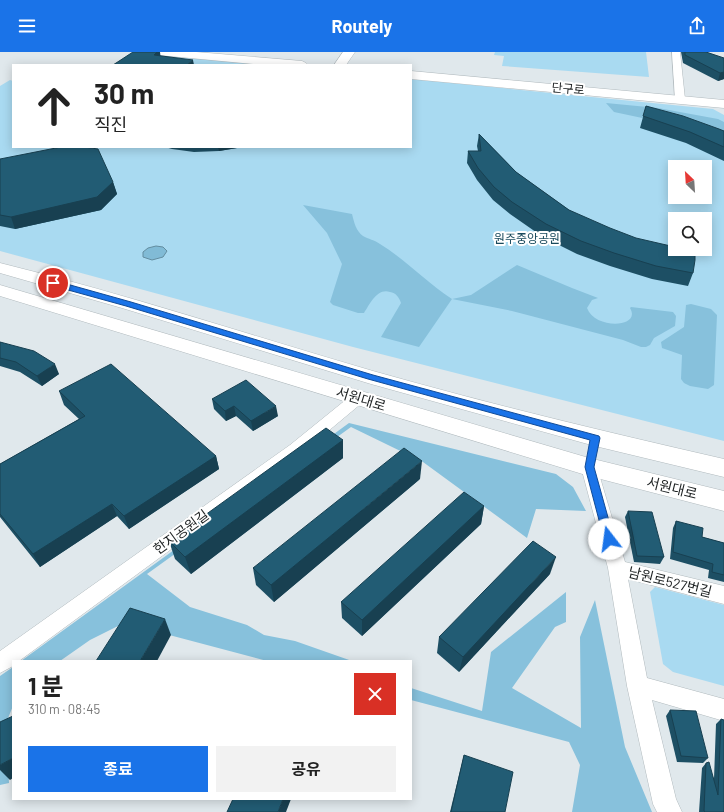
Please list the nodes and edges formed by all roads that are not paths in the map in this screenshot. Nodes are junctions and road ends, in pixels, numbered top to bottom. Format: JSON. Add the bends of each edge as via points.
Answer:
{"nodes":[{"id":1,"x":158,"y":52,"type":"edge"},
{"id":2,"x":349,"y":52,"type":"edge"},
{"id":3,"x":676,"y":52,"type":"edge"},
{"id":4,"x":291,"y":64,"type":"edge"},
{"id":5,"x":341,"y":64,"type":"edge"},
{"id":6,"x":412,"y":75,"type":"edge"},
{"id":7,"x":680,"y":99,"type":"junction"},
{"id":8,"x":724,"y":104,"type":"edge"},
{"id":9,"x":0,"y":268,"type":"edge"},
{"id":10,"x":38,"y":279,"type":"junction"},
{"id":11,"x":0,"y":290,"type":"edge"},
{"id":12,"x":19,"y":295,"type":"junction"},
{"id":13,"x":371,"y":377,"type":"junction"},
{"id":14,"x":358,"y":398,"type":"junction"},
{"id":15,"x":595,"y":438,"type":"junction"},
{"id":16,"x":590,"y":467,"type":"junction"},
{"id":17,"x":724,"y":468,"type":"edge"},
{"id":18,"x":724,"y":501,"type":"edge"},
{"id":19,"x":617,"y":568,"type":"junction"},
{"id":20,"x":724,"y":595,"type":"edge"},
{"id":21,"x":0,"y":663,"type":"edge"},
{"id":22,"x":638,"y":686,"type":"junction"},
{"id":23,"x":724,"y":710,"type":"edge"},
{"id":24,"x":670,"y":812,"type":"edge"}],
"edges":[{"from":1,"to":4,"type":"street"},
{"from":2,"to":5,"type":"street"},
{"from":3,"to":7,"type":"street"},
{"from":6,"to":7,"type":"street","name":"단구로"},
{"from":7,"to":8,"type":"street","name":"단구로"},
{"from":9,"to":10,"type":"street","name":"서원대로"},
{"from":10,"to":12,"type":"street"},
{"from":10,"to":13,"type":"street","name":"서원대로"},
{"from":11,"to":12,"type":"street","name":"서원대로"},
{"from":12,"to":14,"type":"street","name":"서원대로"},
{"from":13,"to":14,"type":"street"},
{"from":13,"to":15,"type":"street","name":"서원대로"},
{"from":14,"to":16,"type":"street","name":"서원대로"},
{"from":14,"to":21,"type":"street","name":"한지공원길","via":[[296,449]]},
{"from":15,"to":16,"type":"street"},
{"from":15,"to":17,"type":"street","name":"서원대로"},
{"from":16,"to":18,"type":"street","name":"서원대로"},
{"from":16,"to":19,"type":"street","name":"남원로527번길"},
{"from":19,"to":20,"type":"street","name":"남원로527번길"},
{"from":19,"to":22,"type":"street","name":"남원로527번길"},
{"from":22,"to":23,"type":"street"},
{"from":22,"to":24,"type":"street","name":"남원로527번길","via":[[665,804]]}]}
